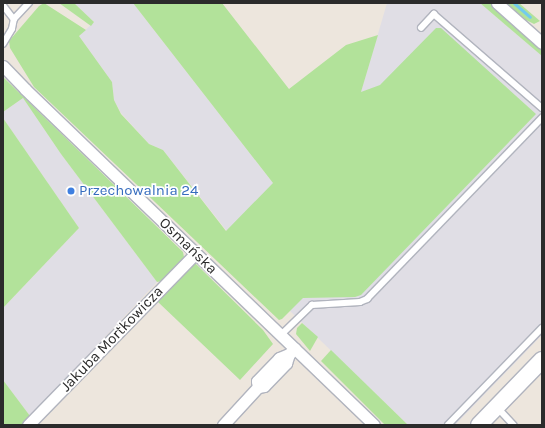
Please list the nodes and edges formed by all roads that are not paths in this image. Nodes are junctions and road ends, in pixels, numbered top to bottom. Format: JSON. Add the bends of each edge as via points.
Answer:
{"nodes":[{"id":1,"x":29,"y":3,"type":"edge"},
{"id":2,"x":497,"y":3,"type":"edge"},
{"id":3,"x":3,"y":5,"type":"edge"},
{"id":4,"x":14,"y":20,"type":"junction"},
{"id":5,"x":421,"y":28,"type":"dead end"},
{"id":6,"x":539,"y":39,"type":"edge"},
{"id":7,"x":3,"y":44,"type":"edge"},
{"id":8,"x":3,"y":66,"type":"edge"},
{"id":9,"x":542,"y":108,"type":"edge"},
{"id":10,"x":542,"y":118,"type":"edge"},
{"id":11,"x":196,"y":253,"type":"junction"},
{"id":12,"x":542,"y":328,"type":"edge"},
{"id":13,"x":281,"y":335,"type":"junction"},
{"id":14,"x":292,"y":351,"type":"junction"},
{"id":15,"x":542,"y":361,"type":"edge"},
{"id":16,"x":497,"y":407,"type":"junction"},
{"id":17,"x":28,"y":425,"type":"edge"},
{"id":18,"x":223,"y":425,"type":"edge"},
{"id":19,"x":374,"y":425,"type":"edge"},
{"id":20,"x":448,"y":425,"type":"edge"},
{"id":21,"x":479,"y":425,"type":"edge"},
{"id":22,"x":514,"y":425,"type":"edge"}],
"edges":[{"from":1,"to":4,"type":"lane"},
{"from":2,"to":6,"type":"street"},
{"from":3,"to":4,"type":"lane"},
{"from":4,"to":7,"type":"lane"},
{"from":5,"to":9,"type":"lane","via":[[434,14]]},
{"from":8,"to":11,"type":"street","name":"Osmańska"},
{"from":10,"to":13,"type":"lane","via":[[367,299],[360,302],[312,305]]},
{"from":11,"to":13,"type":"street","name":"Osmańska"},
{"from":11,"to":17,"type":"street","name":"Jakuba Mortkowicza"},
{"from":12,"to":20,"type":"lane"},
{"from":13,"to":14,"type":"street","name":"Osmańska"},
{"from":14,"to":18,"type":"street","via":[[286,363],[264,386],[258,387]]},
{"from":14,"to":19,"type":"street","name":"Osmańska"},
{"from":15,"to":16,"type":"street"},
{"from":16,"to":21,"type":"street"},
{"from":16,"to":22,"type":"lane"}]}
